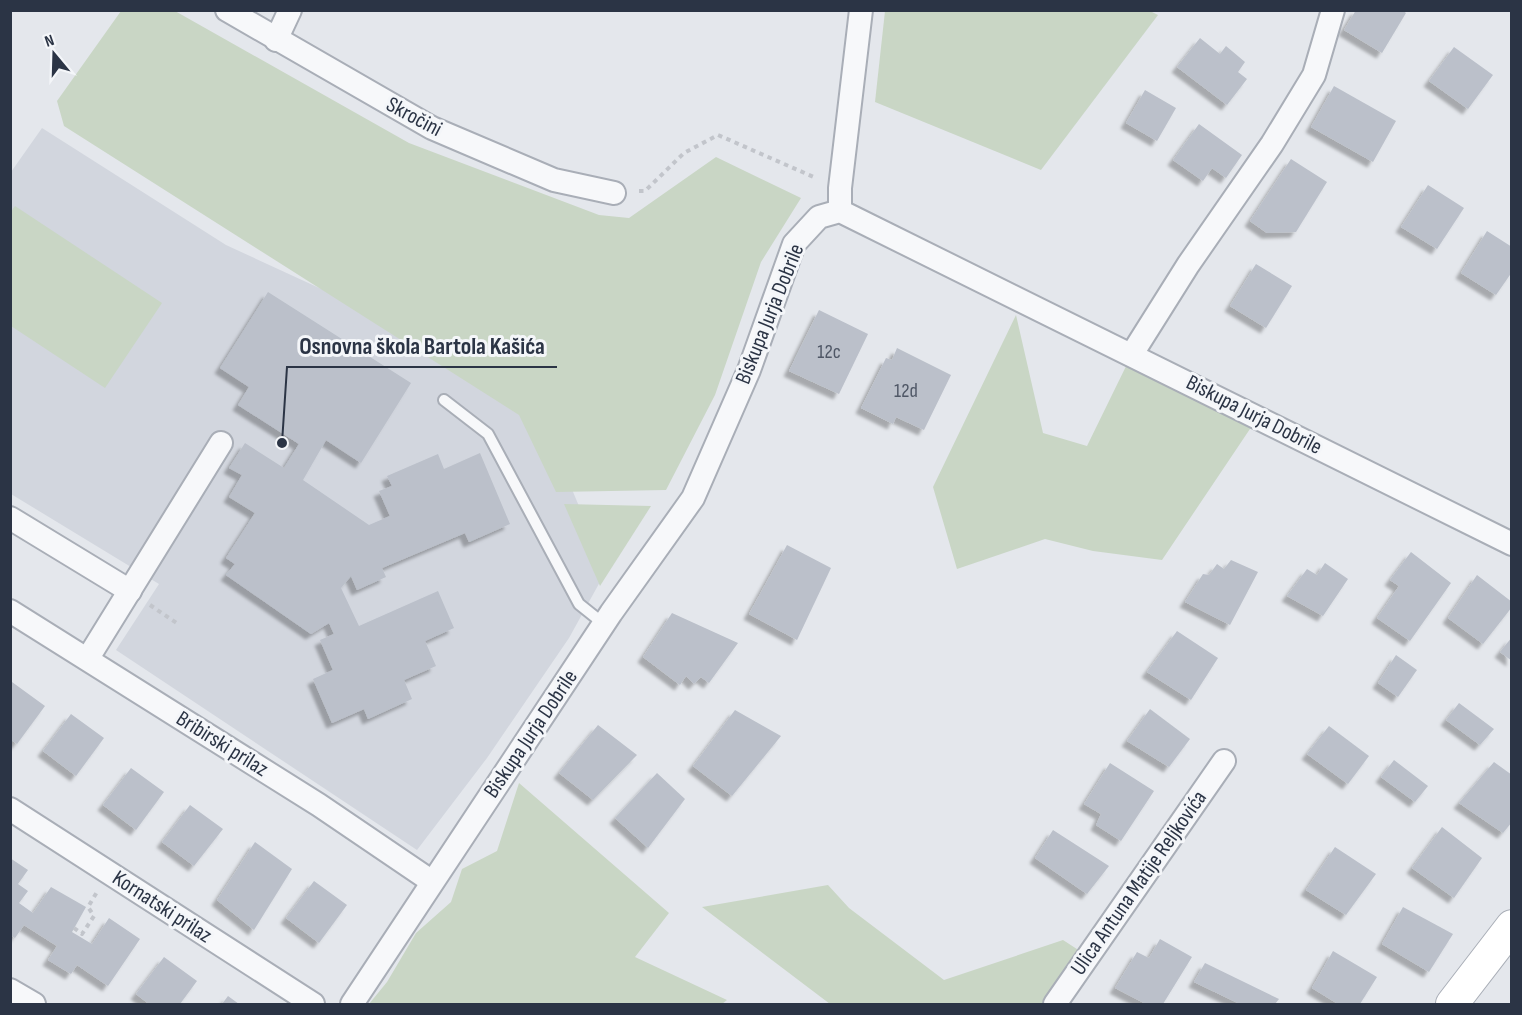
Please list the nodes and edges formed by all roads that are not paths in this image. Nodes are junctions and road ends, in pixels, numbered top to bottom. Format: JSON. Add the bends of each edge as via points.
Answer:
{"nodes":[{"id":1,"x":227,"y":10,"type":"edge"},
{"id":2,"x":290,"y":10,"type":"edge"},
{"id":3,"x":861,"y":10,"type":"edge"},
{"id":4,"x":1334,"y":10,"type":"edge"},
{"id":5,"x":276,"y":40,"type":"junction"},
{"id":6,"x":614,"y":193,"type":"road end"},
{"id":7,"x":840,"y":211,"type":"junction"},
{"id":8,"x":1131,"y":354,"type":"junction"},
{"id":9,"x":444,"y":400,"type":"dead end"},
{"id":10,"x":221,"y":443,"type":"dead end"},
{"id":11,"x":10,"y":518,"type":"edge"},
{"id":12,"x":1512,"y":544,"type":"edge"},
{"id":13,"x":130,"y":591,"type":"junction"},
{"id":14,"x":10,"y":611,"type":"edge"},
{"id":15,"x":604,"y":624,"type":"junction"},
{"id":16,"x":88,"y":658,"type":"junction"},
{"id":17,"x":1224,"y":761,"type":"dead end"},
{"id":18,"x":10,"y":809,"type":"edge"},
{"id":19,"x":431,"y":881,"type":"junction"},
{"id":20,"x":1512,"y":926,"type":"edge"},
{"id":21,"x":10,"y":990,"type":"edge"},
{"id":22,"x":34,"y":1005,"type":"edge"},
{"id":23,"x":314,"y":1005,"type":"edge"},
{"id":24,"x":352,"y":1005,"type":"edge"},
{"id":25,"x":1055,"y":1005,"type":"edge"},
{"id":26,"x":1452,"y":1005,"type":"edge"}],
"edges":[{"from":1,"to":5,"type":"street","name":"Skročini"},
{"from":2,"to":5,"type":"street"},
{"from":3,"to":7,"type":"street"},
{"from":4,"to":8,"type":"street","via":[[1314,75]]},
{"from":5,"to":6,"type":"street","name":"Skročini","via":[[432,128],[554,180]]},
{"from":7,"to":8,"type":"street","name":"Biskupa Jurja Dobrile"},
{"from":7,"to":15,"type":"street","name":"Biskupa Jurja Dobrile","via":[[819,217],[794,244],[749,369],[693,498]]},
{"from":8,"to":12,"type":"street","name":"Biskupa Jurja Dobrile"},
{"from":9,"to":15,"type":"lane","via":[[488,434],[579,604]]},
{"from":10,"to":13,"type":"street"},
{"from":11,"to":13,"type":"street"},
{"from":13,"to":16,"type":"street"},
{"from":14,"to":16,"type":"street","name":"Bribirski prilaz"},
{"from":15,"to":19,"type":"street","name":"Biskupa Jurja Dobrile"},
{"from":16,"to":19,"type":"street","name":"Bribirski prilaz","via":[[320,805]]},
{"from":17,"to":25,"type":"street","name":"Ulica Antuna Matije Reljkovića"},
{"from":18,"to":23,"type":"street","name":"Kornatski prilaz"},
{"from":19,"to":24,"type":"street","name":"Biskupa Jurja Dobrile"},
{"from":20,"to":26,"type":"street"},
{"from":21,"to":22,"type":"street"}]}
